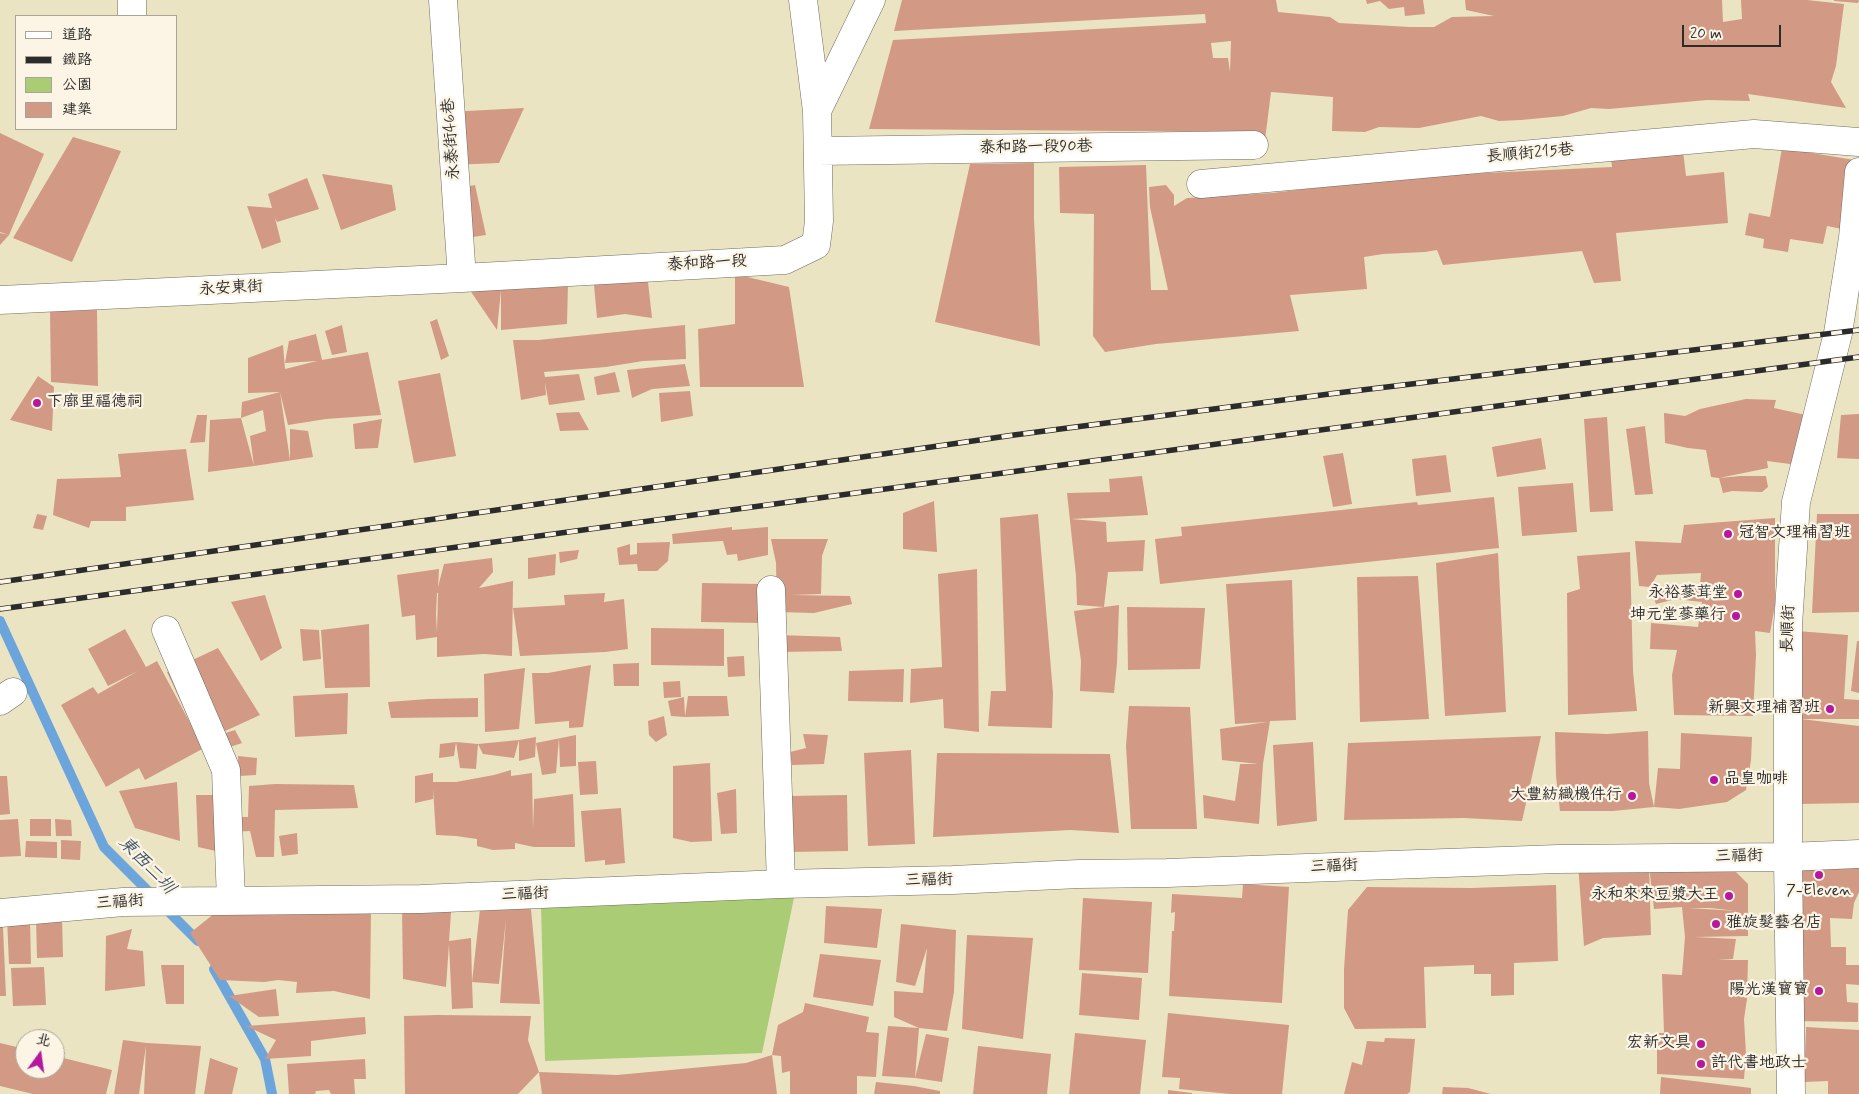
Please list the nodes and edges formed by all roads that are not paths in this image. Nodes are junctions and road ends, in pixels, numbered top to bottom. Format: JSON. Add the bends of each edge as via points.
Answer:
{"nodes":[{"id":1,"x":132,"y":0,"type":"edge"},
{"id":2,"x":443,"y":0,"type":"edge"},
{"id":3,"x":804,"y":0,"type":"edge"},
{"id":4,"x":871,"y":0,"type":"edge"},
{"id":5,"x":132,"y":15,"type":"edge"},
{"id":6,"x":817,"y":111,"type":"junction"},
{"id":7,"x":1859,"y":142,"type":"edge"},
{"id":8,"x":1254,"y":145,"type":"dead end"},
{"id":9,"x":818,"y":151,"type":"junction"},
{"id":10,"x":1859,"y":172,"type":"edge"},
{"id":11,"x":1201,"y":184,"type":"dead end"},
{"id":12,"x":1856,"y":238,"type":"edge"},
{"id":13,"x":462,"y":278,"type":"junction"},
{"id":14,"x":0,"y":300,"type":"edge"},
{"id":15,"x":771,"y":590,"type":"dead end"},
{"id":16,"x":166,"y":630,"type":"dead end"},
{"id":17,"x":1859,"y":854,"type":"edge"},
{"id":18,"x":1788,"y":857,"type":"junction"},
{"id":19,"x":781,"y":884,"type":"junction"},
{"id":20,"x":231,"y":900,"type":"junction"},
{"id":21,"x":0,"y":913,"type":"edge"},
{"id":22,"x":1792,"y":1094,"type":"edge"}],
"edges":[{"from":1,"to":5,"type":"street"},
{"from":2,"to":13,"type":"street","name":"永泰街46巷"},
{"from":3,"to":6,"type":"street","name":"泰和路一段"},
{"from":4,"to":6,"type":"street","name":"泰和路一段"},
{"from":6,"to":9,"type":"street","name":"泰和路一段"},
{"from":7,"to":11,"type":"street","name":"長順街215巷","via":[[1754,134]]},
{"from":8,"to":9,"type":"street","name":"泰和路一段90巷"},
{"from":9,"to":13,"type":"street","name":"泰和路一段","via":[[816,245],[785,260]]},
{"from":10,"to":12,"type":"street","name":"長順街"},
{"from":12,"to":18,"type":"street","name":"長順街","via":[[1838,332],[1796,502],[1788,625]]},
{"from":13,"to":14,"type":"street","name":"永安東街"},
{"from":15,"to":19,"type":"street"},
{"from":16,"to":20,"type":"street","via":[[226,770]]},
{"from":17,"to":18,"type":"street","name":"三福街"},
{"from":18,"to":19,"type":"street","name":"三福街","via":[[1558,859]]},
{"from":18,"to":22,"type":"street","name":"長順街"},
{"from":19,"to":20,"type":"street","name":"三福街","via":[[421,899]]},
{"from":20,"to":21,"type":"street","name":"三福街","via":[[123,902]]}]}
